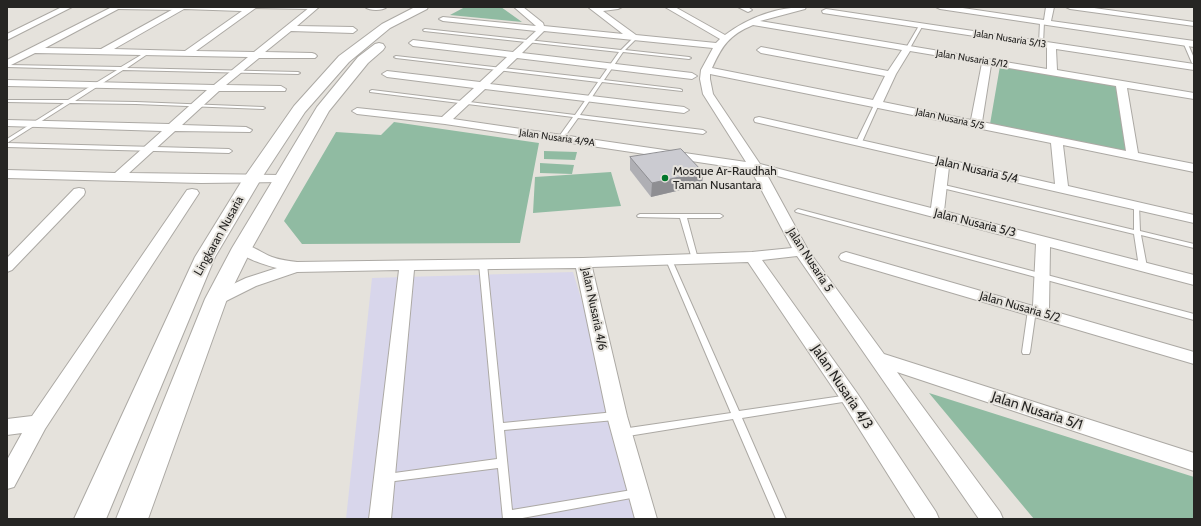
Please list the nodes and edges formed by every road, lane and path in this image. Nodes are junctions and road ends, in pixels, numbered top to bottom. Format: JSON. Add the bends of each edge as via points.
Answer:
{"nodes":[{"id":1,"x":68,"y":7,"type":"edge"},
{"id":2,"x":117,"y":7,"type":"edge"},
{"id":3,"x":369,"y":7,"type":"edge"},
{"id":4,"x":383,"y":7,"type":"edge"},
{"id":5,"x":423,"y":7,"type":"edge"},
{"id":6,"x":518,"y":7,"type":"edge"},
{"id":7,"x":618,"y":7,"type":"edge"},
{"id":8,"x":669,"y":7,"type":"edge"},
{"id":9,"x":802,"y":7,"type":"edge"},
{"id":10,"x":940,"y":7,"type":"edge"},
{"id":11,"x":1050,"y":7,"type":"edge"},
{"id":12,"x":1070,"y":7,"type":"edge"},
{"id":13,"x":1144,"y":7,"type":"edge"},
{"id":14,"x":182,"y":8,"type":"edge"},
{"id":15,"x":252,"y":8,"type":"edge"},
{"id":16,"x":314,"y":8,"type":"edge"},
{"id":17,"x":594,"y":9,"type":"edge"},
{"id":18,"x":826,"y":11,"type":"dead end"},
{"id":19,"x":441,"y":13,"type":"edge"},
{"id":20,"x":747,"y":13,"type":"edge"},
{"id":21,"x":1147,"y":18,"type":"junction"},
{"id":22,"x":968,"y":22,"type":"junction"},
{"id":23,"x":1044,"y":22,"type":"junction"},
{"id":24,"x":36,"y":23,"type":"junction"},
{"id":25,"x":12,"y":24,"type":"dead end"},
{"id":26,"x":1194,"y":24,"type":"edge"},
{"id":27,"x":921,"y":25,"type":"junction"},
{"id":28,"x":288,"y":28,"type":"junction"},
{"id":29,"x":353,"y":30,"type":"dead end"},
{"id":30,"x":425,"y":30,"type":"dead end"},
{"id":31,"x":541,"y":30,"type":"junction"},
{"id":32,"x":7,"y":37,"type":"edge"},
{"id":33,"x":635,"y":38,"type":"junction"},
{"id":34,"x":528,"y":42,"type":"junction"},
{"id":35,"x":1184,"y":42,"type":"junction"},
{"id":36,"x":413,"y":43,"type":"dead end"},
{"id":37,"x":722,"y":43,"type":"junction"},
{"id":38,"x":1041,"y":44,"type":"junction"},
{"id":39,"x":1194,"y":44,"type":"edge"},
{"id":40,"x":1051,"y":46,"type":"junction"},
{"id":41,"x":908,"y":48,"type":"junction"},
{"id":42,"x":33,"y":50,"type":"junction"},
{"id":43,"x":761,"y":50,"type":"dead end"},
{"id":44,"x":622,"y":51,"type":"junction"},
{"id":45,"x":102,"y":52,"type":"junction"},
{"id":46,"x":147,"y":53,"type":"junction"},
{"id":47,"x":186,"y":54,"type":"junction"},
{"id":48,"x":255,"y":55,"type":"junction"},
{"id":49,"x":514,"y":55,"type":"junction"},
{"id":50,"x":312,"y":56,"type":"dead end"},
{"id":51,"x":396,"y":57,"type":"dead end"},
{"id":52,"x":689,"y":58,"type":"dead end"},
{"id":53,"x":987,"y":61,"type":"junction"},
{"id":54,"x":1194,"y":63,"type":"edge"},
{"id":55,"x":7,"y":65,"type":"edge"},
{"id":56,"x":611,"y":66,"type":"junction"},
{"id":57,"x":1194,"y":67,"type":"edge"},
{"id":58,"x":122,"y":69,"type":"junction"},
{"id":59,"x":499,"y":69,"type":"junction"},
{"id":60,"x":706,"y":70,"type":"junction"},
{"id":61,"x":235,"y":71,"type":"junction"},
{"id":62,"x":1052,"y":72,"type":"junction"},
{"id":63,"x":298,"y":73,"type":"dead end"},
{"id":64,"x":387,"y":74,"type":"dead end"},
{"id":65,"x":891,"y":74,"type":"junction"},
{"id":66,"x":692,"y":76,"type":"dead end"},
{"id":67,"x":600,"y":81,"type":"junction"},
{"id":68,"x":7,"y":83,"type":"edge"},
{"id":69,"x":97,"y":84,"type":"junction"},
{"id":70,"x":1121,"y":84,"type":"junction"},
{"id":71,"x":482,"y":86,"type":"junction"},
{"id":72,"x":217,"y":87,"type":"junction"},
{"id":73,"x":281,"y":89,"type":"dead end"},
{"id":74,"x":680,"y":90,"type":"dead end"},
{"id":75,"x":372,"y":91,"type":"dead end"},
{"id":76,"x":1194,"y":96,"type":"edge"},
{"id":77,"x":589,"y":98,"type":"junction"},
{"id":78,"x":7,"y":101,"type":"edge"},
{"id":79,"x":68,"y":102,"type":"junction"},
{"id":80,"x":464,"y":103,"type":"junction"},
{"id":81,"x":877,"y":104,"type":"junction"},
{"id":82,"x":196,"y":106,"type":"junction"},
{"id":83,"x":263,"y":108,"type":"dead end"},
{"id":84,"x":684,"y":110,"type":"dead end"},
{"id":85,"x":357,"y":111,"type":"dead end"},
{"id":86,"x":577,"y":117,"type":"junction"},
{"id":87,"x":760,"y":120,"type":"dead end"},
{"id":88,"x":445,"y":122,"type":"junction"},
{"id":89,"x":7,"y":123,"type":"edge"},
{"id":90,"x":33,"y":124,"type":"junction"},
{"id":91,"x":976,"y":125,"type":"junction"},
{"id":92,"x":171,"y":128,"type":"junction"},
{"id":93,"x":246,"y":130,"type":"dead end"},
{"id":94,"x":703,"y":132,"type":"dead end"},
{"id":95,"x":561,"y":138,"type":"junction"},
{"id":96,"x":7,"y":141,"type":"edge"},
{"id":97,"x":858,"y":142,"type":"junction"},
{"id":98,"x":1057,"y":142,"type":"junction"},
{"id":99,"x":7,"y":145,"type":"edge"},
{"id":100,"x":148,"y":149,"type":"junction"},
{"id":101,"x":229,"y":151,"type":"dead end"},
{"id":102,"x":1133,"y":156,"type":"junction"},
{"id":103,"x":943,"y":162,"type":"junction"},
{"id":104,"x":756,"y":168,"type":"junction"},
{"id":105,"x":1194,"y":168,"type":"edge"},
{"id":106,"x":7,"y":174,"type":"edge"},
{"id":107,"x":118,"y":177,"type":"junction"},
{"id":108,"x":252,"y":179,"type":"junction"},
{"id":109,"x":281,"y":179,"type":"junction"},
{"id":110,"x":940,"y":186,"type":"junction"},
{"id":111,"x":1062,"y":189,"type":"junction"},
{"id":112,"x":79,"y":192,"type":"dead end"},
{"id":113,"x":192,"y":193,"type":"dead end"},
{"id":114,"x":1137,"y":206,"type":"junction"},
{"id":115,"x":798,"y":211,"type":"dead end"},
{"id":116,"x":937,"y":214,"type":"junction"},
{"id":117,"x":640,"y":216,"type":"dead end"},
{"id":118,"x":683,"y":216,"type":"junction"},
{"id":119,"x":720,"y":216,"type":"dead end"},
{"id":120,"x":1194,"y":219,"type":"edge"},
{"id":121,"x":1137,"y":232,"type":"junction"},
{"id":122,"x":1043,"y":241,"type":"junction"},
{"id":123,"x":1194,"y":246,"type":"edge"},
{"id":124,"x":242,"y":248,"type":"junction"},
{"id":125,"x":801,"y":251,"type":"junction"},
{"id":126,"x":846,"y":257,"type":"dead end"},
{"id":127,"x":752,"y":258,"type":"junction"},
{"id":128,"x":695,"y":259,"type":"junction"},
{"id":129,"x":669,"y":260,"type":"junction"},
{"id":130,"x":584,"y":263,"type":"junction"},
{"id":131,"x":483,"y":264,"type":"junction"},
{"id":132,"x":407,"y":265,"type":"junction"},
{"id":133,"x":7,"y":267,"type":"edge"},
{"id":134,"x":297,"y":267,"type":"junction"},
{"id":135,"x":1144,"y":267,"type":"junction"},
{"id":136,"x":1042,"y":276,"type":"junction"},
{"id":137,"x":1194,"y":280,"type":"edge"},
{"id":138,"x":216,"y":300,"type":"junction"},
{"id":139,"x":1037,"y":312,"type":"junction"},
{"id":140,"x":1194,"y":317,"type":"edge"},
{"id":141,"x":1026,"y":352,"type":"dead end"},
{"id":142,"x":1194,"y":358,"type":"edge"},
{"id":143,"x":879,"y":359,"type":"junction"},
{"id":144,"x":850,"y":398,"type":"junction"},
{"id":145,"x":617,"y":416,"type":"junction"},
{"id":146,"x":736,"y":416,"type":"junction"},
{"id":147,"x":38,"y":423,"type":"junction"},
{"id":148,"x":7,"y":427,"type":"edge"},
{"id":149,"x":499,"y":427,"type":"junction"},
{"id":150,"x":622,"y":432,"type":"junction"},
{"id":151,"x":1194,"y":462,"type":"edge"},
{"id":152,"x":502,"y":463,"type":"junction"},
{"id":153,"x":384,"y":478,"type":"junction"},
{"id":154,"x":7,"y":480,"type":"edge"},
{"id":155,"x":638,"y":493,"type":"junction"},
{"id":156,"x":508,"y":518,"type":"edge"},
{"id":157,"x":90,"y":519,"type":"edge"},
{"id":158,"x":132,"y":519,"type":"edge"},
{"id":159,"x":380,"y":519,"type":"edge"},
{"id":160,"x":646,"y":519,"type":"edge"},
{"id":161,"x":781,"y":519,"type":"edge"},
{"id":162,"x":928,"y":519,"type":"edge"},
{"id":163,"x":992,"y":519,"type":"edge"}],
"edges":[{"from":1,"to":24,"type":"street"},
{"from":2,"to":14,"type":"lane"},
{"from":2,"to":42,"type":"street"},
{"from":3,"to":4,"type":"street"},
{"from":5,"to":108,"type":"main road","name":"Lingkaran Nusaria","via":[[386,26],[344,59],[300,109]]},
{"from":6,"to":31,"type":"street","via":[[540,26]]},
{"from":7,"to":17,"type":"street"},
{"from":8,"to":37,"type":"street"},
{"from":9,"to":20,"type":"street","name":"Jalan Nusaria 5","via":[[763,17]]},
{"from":10,"to":22,"type":"street"},
{"from":11,"to":23,"type":"street"},
{"from":12,"to":21,"type":"street"},
{"from":13,"to":21,"type":"street"},
{"from":14,"to":15,"type":"street"},
{"from":14,"to":45,"type":"street"},
{"from":15,"to":16,"type":"lane"},
{"from":15,"to":47,"type":"street"},
{"from":16,"to":28,"type":"street"},
{"from":17,"to":33,"type":"street"},
{"from":18,"to":27,"type":"street","name":"Jalan Nusaria 5/13"},
{"from":19,"to":31,"type":"street"},
{"from":19,"to":109,"type":"main road","via":[[401,28],[363,60],[322,110]]},
{"from":20,"to":37,"type":"street","name":"Jalan Nusaria 5"},
{"from":20,"to":41,"type":"street","name":"Jalan Nusaria 5/12"},
{"from":21,"to":26,"type":"street"},
{"from":22,"to":23,"type":"street"},
{"from":22,"to":27,"type":"street","name":"Jalan Nusaria 5/13"},
{"from":22,"to":38,"type":"street","name":"Jalan Nusaria 5/13"},
{"from":23,"to":35,"type":"street"},
{"from":23,"to":38,"type":"lane"},
{"from":24,"to":25,"type":"street"},
{"from":24,"to":32,"type":"street"},
{"from":27,"to":41,"type":"lane"},
{"from":28,"to":29,"type":"street"},
{"from":28,"to":48,"type":"street"},
{"from":30,"to":34,"type":"lane"},
{"from":31,"to":33,"type":"street"},
{"from":31,"to":34,"type":"street"},
{"from":33,"to":37,"type":"street"},
{"from":33,"to":44,"type":"lane"},
{"from":34,"to":44,"type":"lane"},
{"from":34,"to":49,"type":"street"},
{"from":35,"to":39,"type":"street"},
{"from":35,"to":54,"type":"lane"},
{"from":36,"to":49,"type":"street"},
{"from":37,"to":60,"type":"street","name":"Jalan Nusaria 5"},
{"from":38,"to":40,"type":"street","name":"Jalan Nusaria 5/13"},
{"from":40,"to":57,"type":"street","name":"Jalan Nusaria 5/13"},
{"from":40,"to":62,"type":"street"},
{"from":41,"to":53,"type":"street","name":"Jalan Nusaria 5/12"},
{"from":41,"to":65,"type":"street"},
{"from":42,"to":45,"type":"street"},
{"from":42,"to":55,"type":"street"},
{"from":43,"to":65,"type":"street"},
{"from":44,"to":52,"type":"lane"},
{"from":44,"to":56,"type":"lane"},
{"from":45,"to":46,"type":"street"},
{"from":46,"to":47,"type":"street"},
{"from":46,"to":58,"type":"lane"},
{"from":47,"to":48,"type":"street"},
{"from":48,"to":50,"type":"street"},
{"from":48,"to":61,"type":"street"},
{"from":49,"to":56,"type":"street"},
{"from":49,"to":59,"type":"street"},
{"from":51,"to":59,"type":"lane"},
{"from":53,"to":62,"type":"street","name":"Jalan Nusaria 5/12"},
{"from":53,"to":91,"type":"street"},
{"from":55,"to":58,"type":"lane"},
{"from":56,"to":66,"type":"street"},
{"from":56,"to":67,"type":"lane"},
{"from":58,"to":61,"type":"lane"},
{"from":58,"to":69,"type":"lane"},
{"from":59,"to":67,"type":"lane"},
{"from":59,"to":71,"type":"street"},
{"from":60,"to":81,"type":"street","name":"Jalan Nusaria 5/5"},
{"from":60,"to":104,"type":"street","name":"Jalan Nusaria 5","via":[[708,94]]},
{"from":61,"to":63,"type":"lane"},
{"from":61,"to":72,"type":"street"},
{"from":62,"to":70,"type":"street","name":"Jalan Nusaria 5/12"},
{"from":64,"to":71,"type":"street"},
{"from":65,"to":81,"type":"street"},
{"from":67,"to":74,"type":"lane"},
{"from":67,"to":77,"type":"lane"},
{"from":68,"to":69,"type":"street"},
{"from":69,"to":72,"type":"street"},
{"from":69,"to":79,"type":"lane"},
{"from":70,"to":76,"type":"street","name":"Jalan Nusaria 5/12"},
{"from":70,"to":102,"type":"street"},
{"from":71,"to":77,"type":"street"},
{"from":71,"to":80,"type":"street"},
{"from":72,"to":73,"type":"street"},
{"from":72,"to":82,"type":"street"},
{"from":75,"to":80,"type":"lane"},
{"from":77,"to":84,"type":"street"},
{"from":77,"to":86,"type":"lane"},
{"from":78,"to":79,"type":"lane"},
{"from":79,"to":82,"type":"lane"},
{"from":79,"to":90,"type":"lane"},
{"from":80,"to":86,"type":"lane"},
{"from":80,"to":88,"type":"street"},
{"from":81,"to":91,"type":"street","name":"Jalan Nusaria 5/5"},
{"from":81,"to":97,"type":"lane"},
{"from":82,"to":83,"type":"lane"},
{"from":82,"to":92,"type":"street"},
{"from":85,"to":88,"type":"street","name":"Jalan Nusaria 4/9A"},
{"from":86,"to":94,"type":"lane"},
{"from":86,"to":95,"type":"lane"},
{"from":87,"to":97,"type":"street","name":"Jalan Nusaria 5/4"},
{"from":88,"to":95,"type":"street","name":"Jalan Nusaria 4/9A"},
{"from":89,"to":90,"type":"street"},
{"from":90,"to":92,"type":"street"},
{"from":90,"to":96,"type":"lane"},
{"from":91,"to":98,"type":"street","name":"Jalan Nusaria 5/5"},
{"from":92,"to":93,"type":"street"},
{"from":92,"to":100,"type":"street"},
{"from":95,"to":104,"type":"street","name":"Jalan Nusaria 4/9A"},
{"from":97,"to":103,"type":"street","name":"Jalan Nusaria 5/4"},
{"from":98,"to":102,"type":"street","name":"Jalan Nusaria 5/5"},
{"from":98,"to":111,"type":"street"},
{"from":99,"to":100,"type":"lane"},
{"from":100,"to":101,"type":"lane"},
{"from":100,"to":107,"type":"street"},
{"from":102,"to":105,"type":"street","name":"Jalan Nusaria 5/5"},
{"from":103,"to":110,"type":"street"},
{"from":103,"to":111,"type":"street","name":"Jalan Nusaria 5/4"},
{"from":104,"to":116,"type":"street","name":"Jalan Nusaria 5/3"},
{"from":104,"to":125,"type":"street","name":"Jalan Nusaria 5"},
{"from":106,"to":107,"type":"street"},
{"from":107,"to":108,"type":"street"},
{"from":108,"to":109,"type":"street"},
{"from":108,"to":157,"type":"main road","name":"Lingkaran Nusaria","via":[[205,257]]},
{"from":109,"to":124,"type":"main road"},
{"from":110,"to":116,"type":"street"},
{"from":110,"to":121,"type":"lane"},
{"from":111,"to":114,"type":"street","name":"Jalan Nusaria 5/4"},
{"from":112,"to":133,"type":"street"},
{"from":113,"to":147,"type":"street"},
{"from":114,"to":120,"type":"street","name":"Jalan Nusaria 5/4"},
{"from":114,"to":121,"type":"lane"},
{"from":115,"to":136,"type":"lane"},
{"from":116,"to":122,"type":"street","name":"Jalan Nusaria 5/3"},
{"from":117,"to":118,"type":"lane"},
{"from":118,"to":119,"type":"lane"},
{"from":118,"to":128,"type":"lane"},
{"from":121,"to":123,"type":"lane"},
{"from":121,"to":135,"type":"lane"},
{"from":122,"to":135,"type":"street","name":"Jalan Nusaria 5/3"},
{"from":122,"to":136,"type":"street"},
{"from":124,"to":134,"type":"street","via":[[275,264]]},
{"from":124,"to":138,"type":"main road"},
{"from":125,"to":127,"type":"street","name":"Jalan Nusaria 4/6"},
{"from":125,"to":143,"type":"street","name":"Jalan Nusaria 5"},
{"from":126,"to":139,"type":"street","name":"Jalan Nusaria 5/2"},
{"from":127,"to":128,"type":"street","name":"Jalan Nusaria 4/6"},
{"from":127,"to":144,"type":"street","name":"Jalan Nusaria 4/3"},
{"from":128,"to":129,"type":"street","name":"Jalan Nusaria 4/6"},
{"from":129,"to":130,"type":"street","name":"Jalan Nusaria 4/6"},
{"from":129,"to":146,"type":"lane"},
{"from":130,"to":131,"type":"street"},
{"from":130,"to":145,"type":"street","name":"Jalan Nusaria 4/6"},
{"from":131,"to":132,"type":"street"},
{"from":131,"to":149,"type":"lane"},
{"from":132,"to":134,"type":"street"},
{"from":132,"to":153,"type":"street"},
{"from":134,"to":138,"type":"street","via":[[251,282]]},
{"from":135,"to":137,"type":"street","name":"Jalan Nusaria 5/3"},
{"from":136,"to":139,"type":"street"},
{"from":136,"to":140,"type":"lane"},
{"from":138,"to":158,"type":"main road"},
{"from":139,"to":141,"type":"lane"},
{"from":139,"to":142,"type":"street","name":"Jalan Nusaria 5/2"},
{"from":143,"to":151,"type":"street","name":"Jalan Nusaria 5/1"},
{"from":143,"to":163,"type":"street","name":"Jalan Nusaria 5"},
{"from":144,"to":146,"type":"lane"},
{"from":144,"to":162,"type":"street","name":"Jalan Nusaria 4/3"},
{"from":145,"to":149,"type":"lane"},
{"from":145,"to":150,"type":"street","name":"Jalan Nusaria 4/6"},
{"from":146,"to":150,"type":"lane"},
{"from":146,"to":161,"type":"lane"},
{"from":147,"to":148,"type":"street"},
{"from":147,"to":154,"type":"street"},
{"from":149,"to":152,"type":"lane"},
{"from":150,"to":155,"type":"street","name":"Jalan Nusaria 4/6"},
{"from":152,"to":153,"type":"lane"},
{"from":152,"to":156,"type":"lane"},
{"from":153,"to":159,"type":"street"},
{"from":155,"to":156,"type":"lane"},
{"from":155,"to":160,"type":"street","name":"Jalan Nusaria 4/6"}]}
